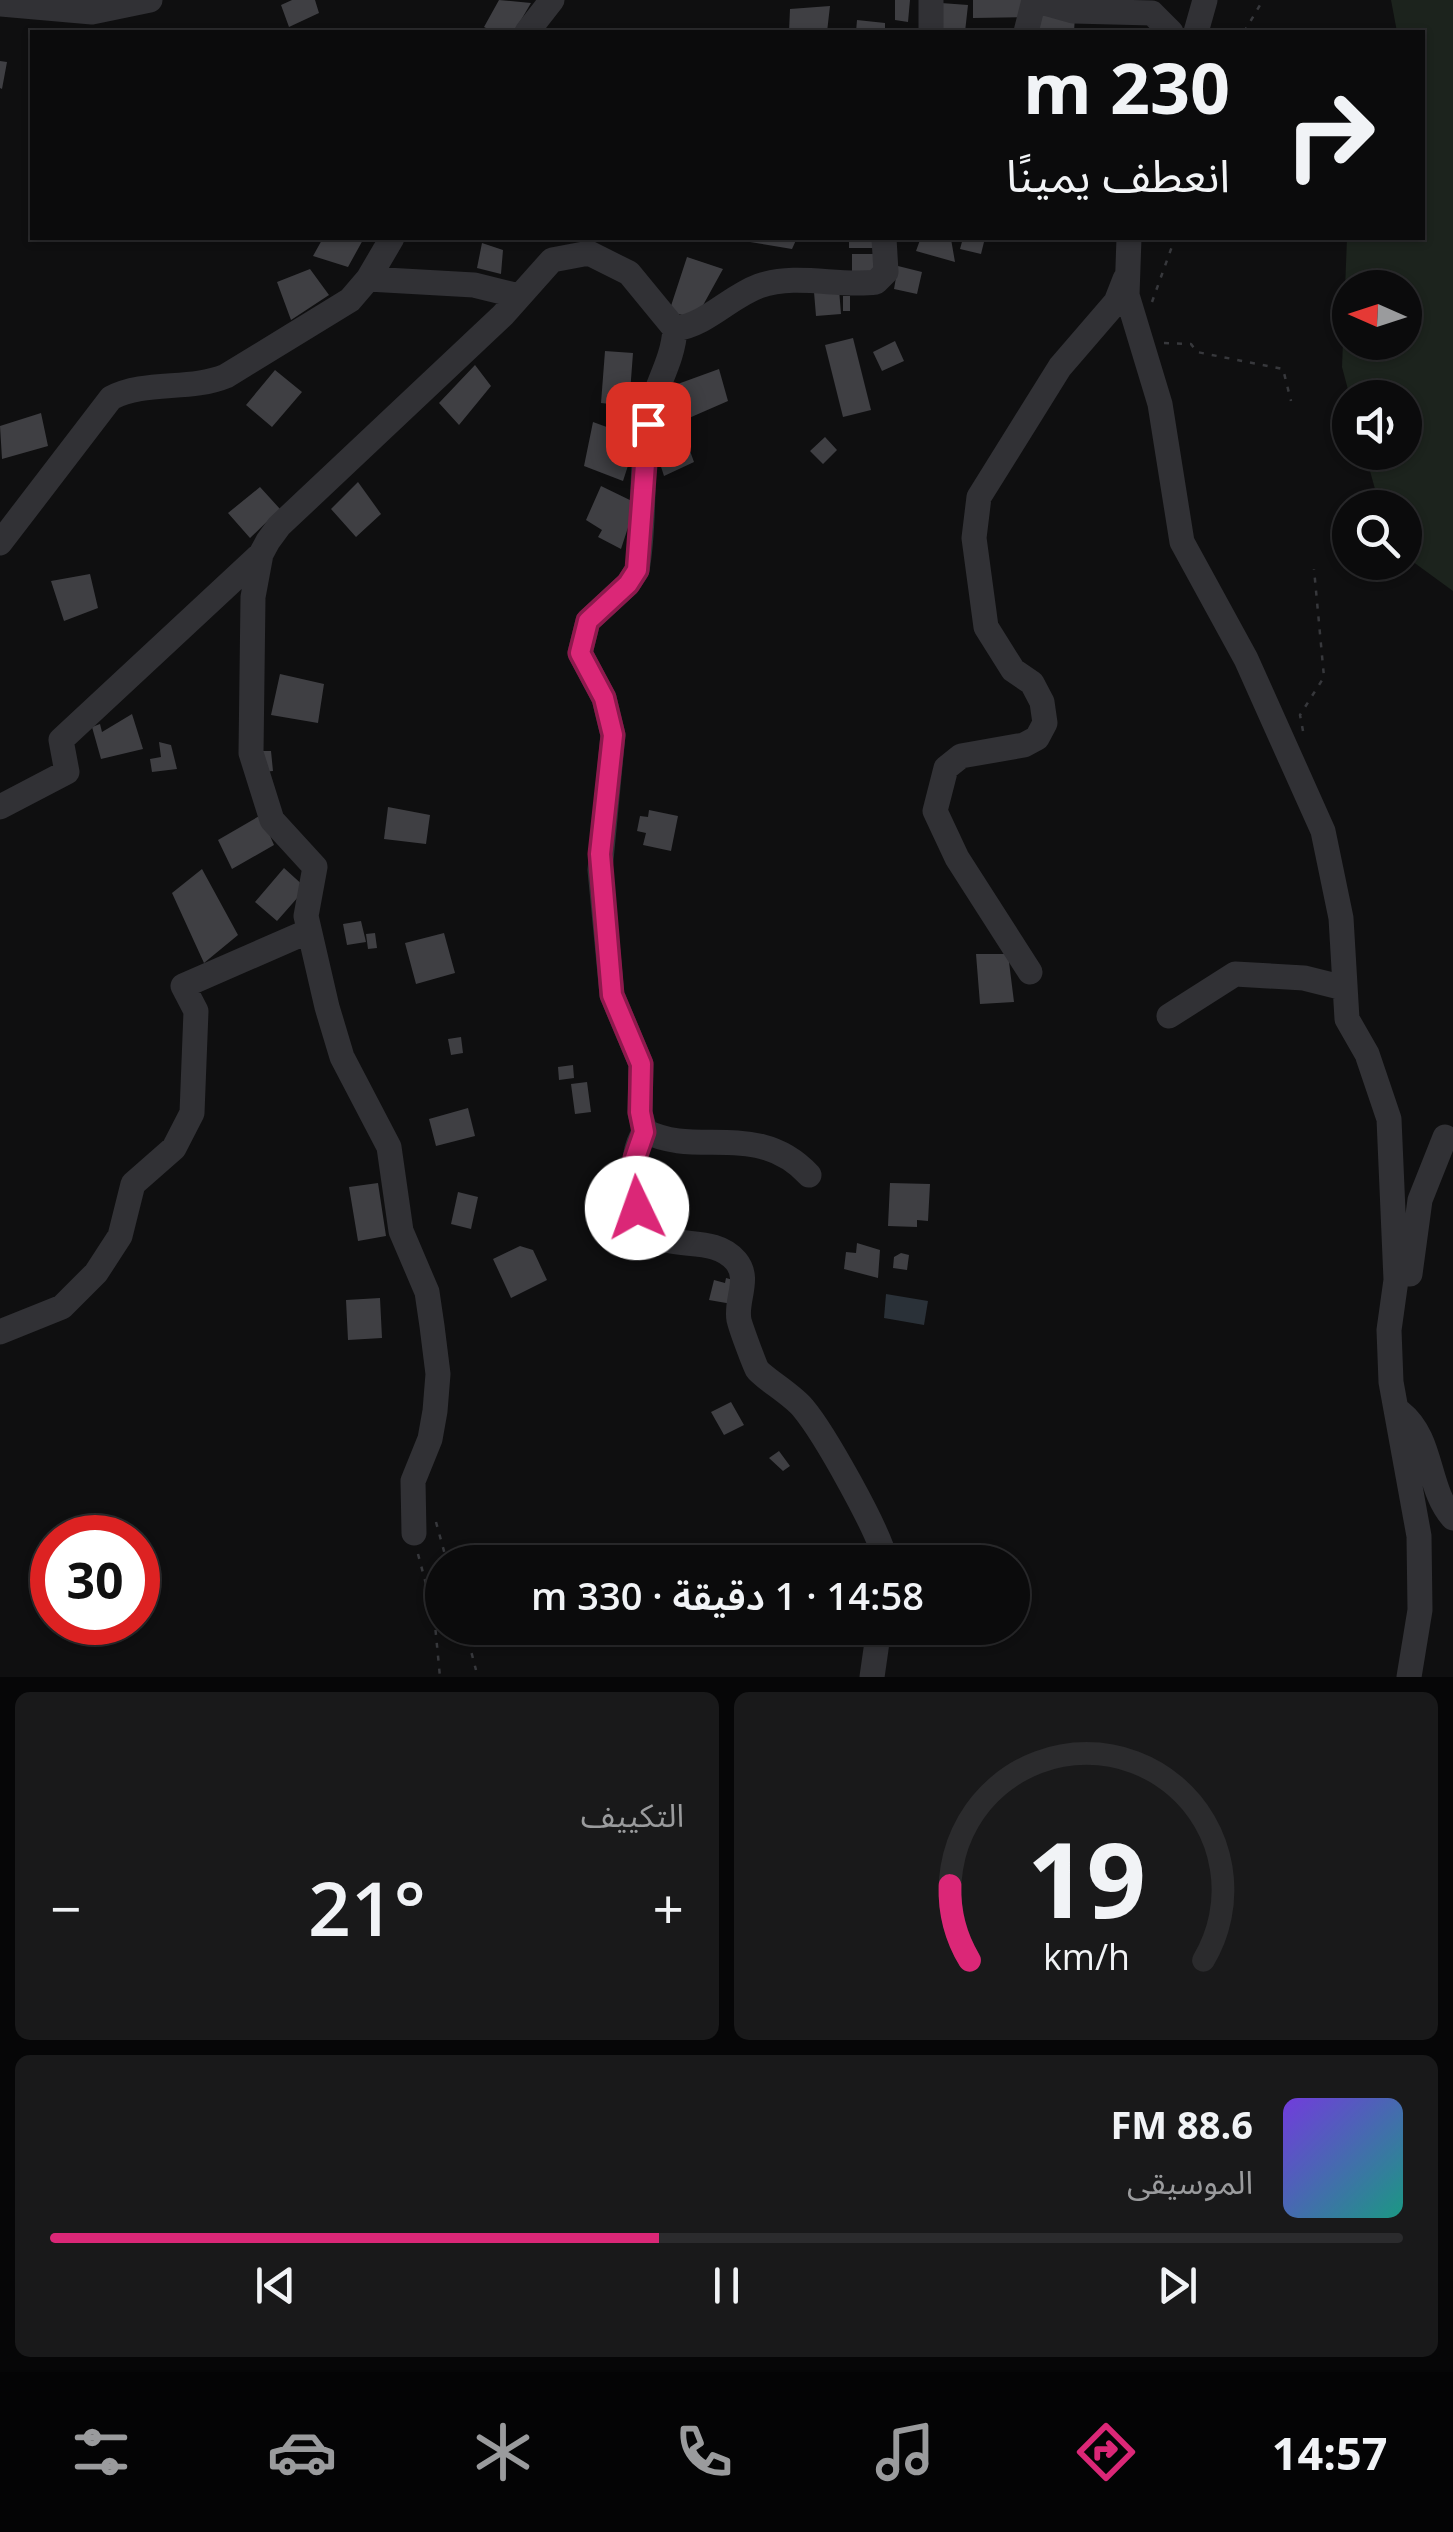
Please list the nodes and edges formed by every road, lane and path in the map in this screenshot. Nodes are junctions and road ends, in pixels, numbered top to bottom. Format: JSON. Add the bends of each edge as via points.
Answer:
{"nodes":[{"id":1,"x":150,"y":0,"type":"edge"},
{"id":2,"x":552,"y":0,"type":"edge"},
{"id":3,"x":931,"y":0,"type":"edge"},
{"id":4,"x":1034,"y":0,"type":"edge"},
{"id":5,"x":1205,"y":0,"type":"edge"},
{"id":6,"x":1263,"y":0,"type":"edge"},
{"id":7,"x":0,"y":4,"type":"edge"},
{"id":8,"x":45,"y":5,"type":"edge"},
{"id":9,"x":1144,"y":14,"type":"edge"},
{"id":10,"x":529,"y":30,"type":"edge"},
{"id":11,"x":931,"y":30,"type":"edge"},
{"id":12,"x":1026,"y":30,"type":"edge"},
{"id":13,"x":1167,"y":30,"type":"edge"},
{"id":14,"x":1197,"y":30,"type":"edge"},
{"id":15,"x":1245,"y":30,"type":"edge"},
{"id":16,"x":391,"y":240,"type":"edge"},
{"id":17,"x":884,"y":240,"type":"edge"},
{"id":18,"x":1129,"y":240,"type":"edge"},
{"id":19,"x":1173,"y":240,"type":"edge"},
{"id":20,"x":368,"y":279,"type":"junction"},
{"id":21,"x":1125,"y":280,"type":"junction"},
{"id":22,"x":519,"y":296,"type":"junction"},
{"id":23,"x":675,"y":329,"type":"junction"},
{"id":24,"x":1141,"y":339,"type":"junction"},
{"id":25,"x":1292,"y":400,"type":"dead end"},
{"id":26,"x":0,"y":542,"type":"edge"},
{"id":27,"x":260,"y":554,"type":"junction"},
{"id":28,"x":1314,"y":569,"type":"dead end"},
{"id":29,"x":1305,"y":744,"type":"dead end"},
{"id":30,"x":0,"y":807,"type":"edge"},
{"id":31,"x":309,"y":931,"type":"junction"},
{"id":32,"x":1030,"y":972,"type":"dead end"},
{"id":33,"x":1344,"y":988,"type":"junction"},
{"id":34,"x":1169,"y":1016,"type":"dead end"},
{"id":35,"x":644,"y":1132,"type":"junction"},
{"id":36,"x":1444,"y":1137,"type":"dead end"},
{"id":37,"x":809,"y":1175,"type":"dead end"},
{"id":38,"x":1396,"y":1280,"type":"junction"},
{"id":39,"x":0,"y":1332,"type":"edge"},
{"id":40,"x":1396,"y":1408,"type":"junction"},
{"id":41,"x":1453,"y":1518,"type":"edge"},
{"id":42,"x":414,"y":1533,"type":"joint"},
{"id":43,"x":878,"y":1545,"type":"edge"},
{"id":44,"x":469,"y":1645,"type":"edge"},
{"id":45,"x":877,"y":1645,"type":"edge"},
{"id":46,"x":476,"y":1670,"type":"dead end"},
{"id":47,"x":440,"y":1677,"type":"edge"},
{"id":48,"x":872,"y":1677,"type":"edge"},
{"id":49,"x":1410,"y":1677,"type":"edge"}],
"edges":[{"from":1,"to":8,"type":"street","via":[[92,12]]},
{"from":2,"to":10,"type":"street"},
{"from":3,"to":11,"type":"street"},
{"from":4,"to":9,"type":"street","via":[[1072,11]]},
{"from":4,"to":12,"type":"street"},
{"from":5,"to":14,"type":"street"},
{"from":6,"to":15,"type":"path"},
{"from":7,"to":8,"type":"street"},
{"from":9,"to":13,"type":"street"},
{"from":16,"to":20,"type":"street"},
{"from":17,"to":23,"type":"street","via":[[884,279],[759,286]]},
{"from":18,"to":21,"type":"street"},
{"from":19,"to":24,"type":"path"},
{"from":20,"to":22,"type":"street","via":[[474,285]]},
{"from":20,"to":26,"type":"street","via":[[339,308],[226,376],[111,398]]},
{"from":21,"to":24,"type":"street"},
{"from":21,"to":32,"type":"street","via":[[1116,302],[1060,367],[979,497],[974,538],[986,628],[1013,670],[1032,683],[1045,723],[1024,745],[962,756],[946,768],[935,811]]},
{"from":22,"to":23,"type":"street","via":[[552,260],[588,252],[629,272]]},
{"from":22,"to":27,"type":"street","via":[[279,526]]},
{"from":23,"to":35,"type":"street","via":[[671,363],[650,406],[637,570],[588,621],[580,646],[613,735],[600,854],[608,970],[641,1064]]},
{"from":24,"to":25,"type":"path","via":[[1190,344],[1196,352],[1283,369]]},
{"from":24,"to":33,"type":"street","via":[[1160,404],[1182,542],[1246,659],[1324,831],[1341,918]]},
{"from":27,"to":30,"type":"street","via":[[61,740],[66,772]]},
{"from":27,"to":31,"type":"street","via":[[250,642],[251,753],[272,820],[315,867]]},
{"from":28,"to":29,"type":"path","via":[[1324,678],[1300,714]]},
{"from":31,"to":39,"type":"street","via":[[183,986],[196,1011],[192,1113],[174,1148],[134,1184],[120,1236],[96,1273],[62,1307]]},
{"from":31,"to":42,"type":"street","via":[[342,1057],[390,1147],[401,1231],[426,1292],[436,1394],[430,1438],[413,1481]]},
{"from":33,"to":34,"type":"street","via":[[1235,974]]},
{"from":33,"to":38,"type":"street","via":[[1347,1019],[1389,1119]]},
{"from":35,"to":37,"type":"street","via":[[773,1150]]},
{"from":35,"to":43,"type":"street","via":[[634,1176],[643,1221],[657,1238],[723,1251],[736,1261],[743,1287],[739,1320],[758,1372],[784,1387],[821,1431]]},
{"from":36,"to":38,"type":"street","via":[[1420,1200],[1409,1282]]},
{"from":38,"to":40,"type":"street","via":[[1389,1348]]},
{"from":40,"to":41,"type":"street","via":[[1421,1438]]},
{"from":40,"to":49,"type":"street","via":[[1419,1536],[1420,1610]]},
{"from":42,"to":47,"type":"path","via":[[434,1614]]},
{"from":44,"to":46,"type":"path"},
{"from":45,"to":48,"type":"street"}]}
